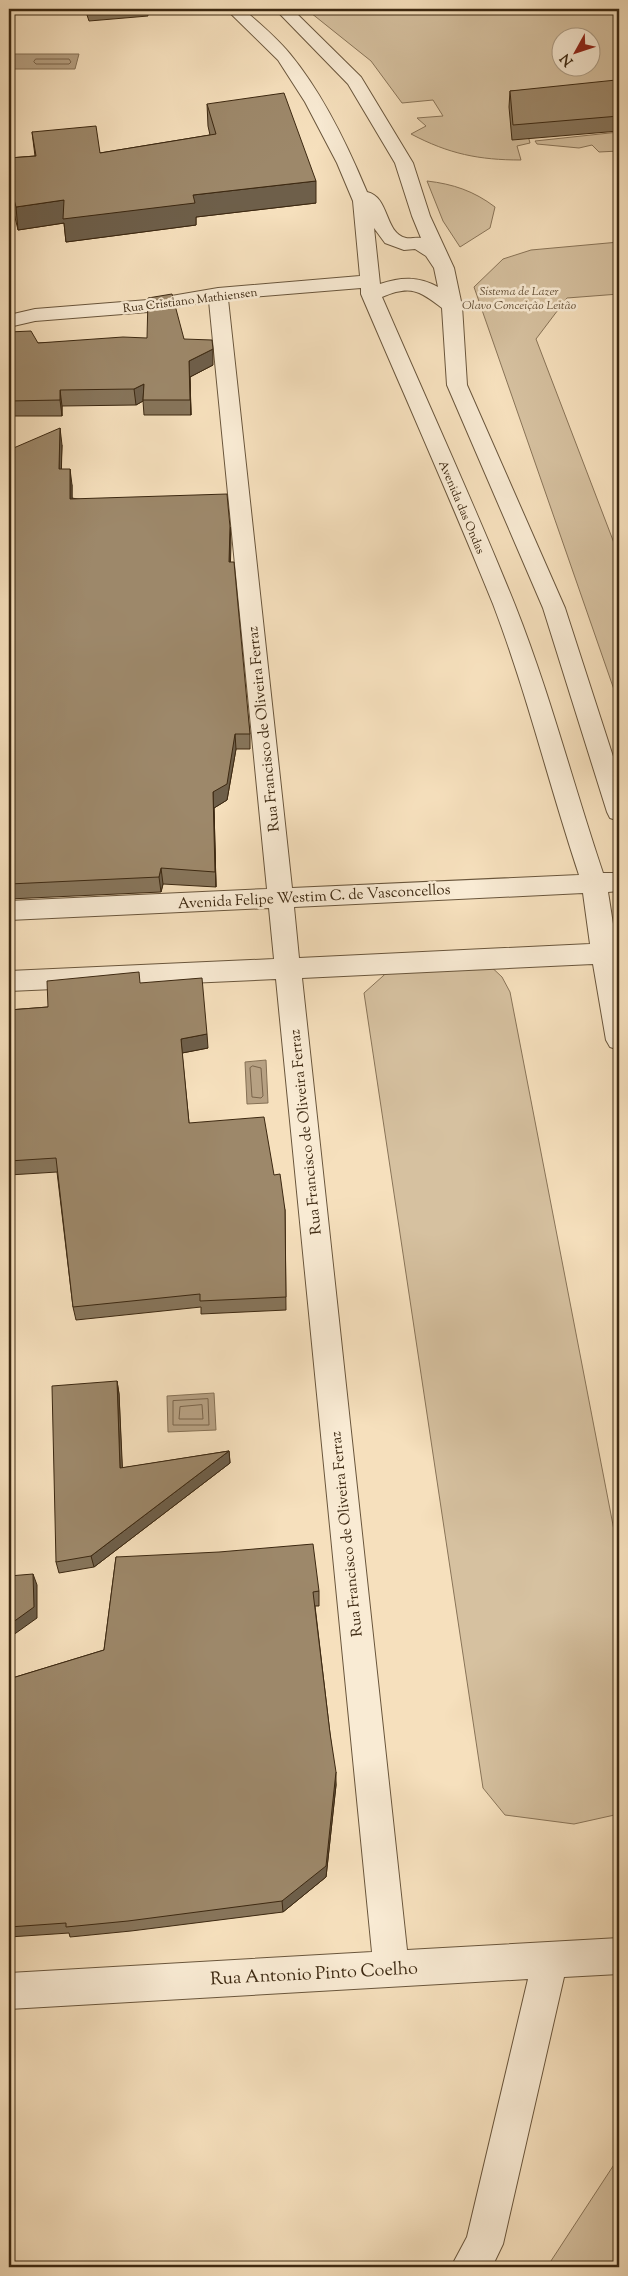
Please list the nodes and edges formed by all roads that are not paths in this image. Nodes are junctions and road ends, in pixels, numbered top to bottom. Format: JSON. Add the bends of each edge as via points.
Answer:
{"nodes":[{"id":1,"x":234,"y":9,"type":"edge"},
{"id":2,"x":283,"y":9,"type":"edge"},
{"id":3,"x":352,"y":178,"type":"junction"},
{"id":4,"x":444,"y":268,"type":"junction"},
{"id":5,"x":371,"y":288,"type":"junction"},
{"id":6,"x":218,"y":294,"type":"junction"},
{"id":7,"x":452,"y":306,"type":"junction"},
{"id":8,"x":9,"y":307,"type":"edge"},
{"id":9,"x":35,"y":315,"type":"junction"},
{"id":10,"x":9,"y":321,"type":"edge"},
{"id":11,"x":619,"y":812,"type":"edge"},
{"id":12,"x":619,"y":882,"type":"edge"},
{"id":13,"x":594,"y":883,"type":"junction"},
{"id":14,"x":281,"y":898,"type":"junction"},
{"id":15,"x":9,"y":911,"type":"edge"},
{"id":16,"x":612,"y":954,"type":"edge"},
{"id":17,"x":288,"y":968,"type":"junction"},
{"id":18,"x":9,"y":981,"type":"edge"},
{"id":19,"x":619,"y":1040,"type":"edge"},
{"id":20,"x":619,"y":1956,"type":"edge"},
{"id":21,"x":550,"y":1960,"type":"junction"},
{"id":22,"x":391,"y":1969,"type":"junction"},
{"id":23,"x":9,"y":1991,"type":"edge"},
{"id":24,"x":470,"y":2267,"type":"edge"}],
"edges":[{"from":1,"to":3,"type":"street","name":"Avenida das Ondas","via":[[284,57],[314,102]]},
{"from":2,"to":4,"type":"street","via":[[355,81],[404,163],[421,216]]},
{"from":3,"to":4,"type":"street","via":[[376,209],[385,232],[392,239],[404,244],[419,243],[433,252]]},
{"from":3,"to":5,"type":"street","name":"Avenida das Ondas","via":[[362,201]]},
{"from":4,"to":7,"type":"street"},
{"from":5,"to":6,"type":"street","name":"Rua Cristiano Mathiensen"},
{"from":5,"to":7,"type":"street","name":"Rua Cristiano Mathiensen","via":[[403,282],[428,288]]},
{"from":5,"to":13,"type":"street","name":"Avenida das Ondas","via":[[504,605],[544,716]]},
{"from":6,"to":9,"type":"street","name":"Rua Cristiano Mathiensen","via":[[148,306]]},
{"from":6,"to":14,"type":"street","name":"Rua Francisco de Oliveira Ferraz"},
{"from":7,"to":11,"type":"street","via":[[457,384],[554,608]]},
{"from":8,"to":9,"type":"street"},
{"from":9,"to":10,"type":"street","name":"Rua Cristiano Mathiensen"},
{"from":12,"to":13,"type":"street","name":"Avenida Felipe Westim C. de Vasconcellos"},
{"from":13,"to":14,"type":"street","name":"Avenida Felipe Westim C. de Vasconcellos"},
{"from":13,"to":16,"type":"street","name":"Avenida das Ondas"},
{"from":14,"to":15,"type":"street","name":"Avenida Felipe Westim C. de Vasconcellos"},
{"from":14,"to":17,"type":"street","name":"Rua Francisco de Oliveira Ferraz"},
{"from":16,"to":17,"type":"street"},
{"from":16,"to":19,"type":"street","name":"Avenida das Ondas","via":[[612,1010]]},
{"from":17,"to":18,"type":"street"},
{"from":17,"to":22,"type":"street","name":"Rua Francisco de Oliveira Ferraz"},
{"from":20,"to":21,"type":"street","name":"Rua Antonio Pinto Coelho"},
{"from":21,"to":22,"type":"street","name":"Rua Antonio Pinto Coelho"},
{"from":21,"to":24,"type":"street","via":[[484,2244]]},
{"from":22,"to":23,"type":"street","name":"Rua Antonio Pinto Coelho"}]}
